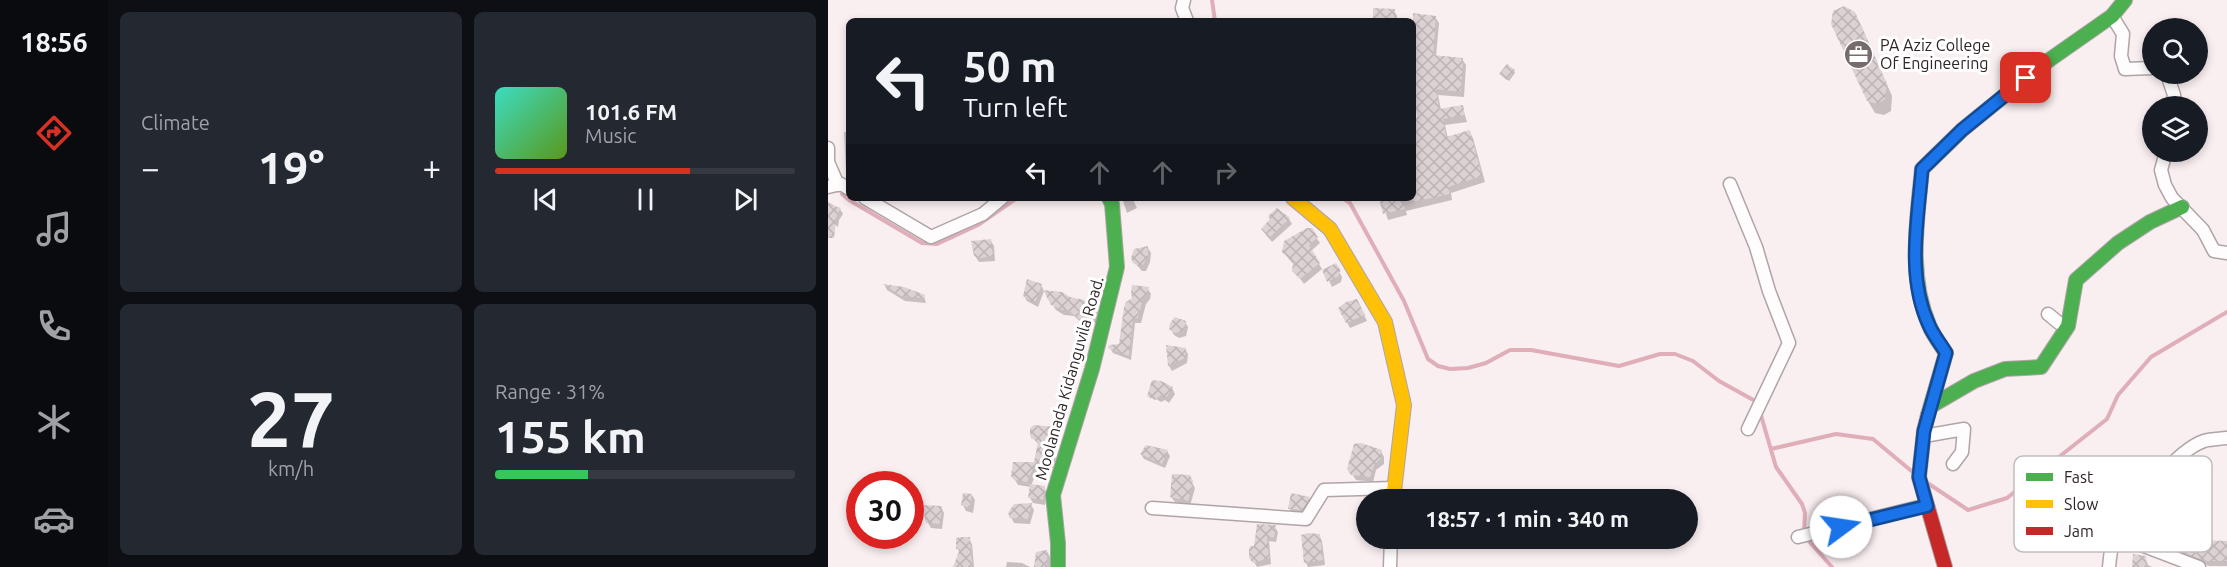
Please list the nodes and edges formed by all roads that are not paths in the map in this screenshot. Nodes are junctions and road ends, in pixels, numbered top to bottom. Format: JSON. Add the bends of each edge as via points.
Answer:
{"nodes":[{"id":1,"x":1184,"y":0,"type":"edge"},
{"id":2,"x":2125,"y":0,"type":"edge"},
{"id":3,"x":2112,"y":16,"type":"junction"},
{"id":4,"x":1186,"y":18,"type":"edge"},
{"id":5,"x":2142,"y":68,"type":"edge"},
{"id":6,"x":828,"y":148,"type":"edge"},
{"id":7,"x":2163,"y":162,"type":"edge"},
{"id":8,"x":1730,"y":184,"type":"dead end"},
{"id":9,"x":838,"y":187,"type":"edge"},
{"id":10,"x":870,"y":201,"type":"edge"},
{"id":11,"x":998,"y":201,"type":"edge"},
{"id":12,"x":1110,"y":201,"type":"edge"},
{"id":13,"x":1297,"y":201,"type":"edge"},
{"id":14,"x":2182,"y":207,"type":"junction"},
{"id":15,"x":2227,"y":253,"type":"edge"},
{"id":16,"x":2048,"y":314,"type":"dead end"},
{"id":17,"x":2068,"y":326,"type":"junction"},
{"id":18,"x":1931,"y":406,"type":"junction"},
{"id":19,"x":1748,"y":429,"type":"dead end"},
{"id":20,"x":1924,"y":436,"type":"junction"},
{"id":21,"x":2227,"y":438,"type":"edge"},
{"id":22,"x":2182,"y":456,"type":"edge"},
{"id":23,"x":1953,"y":464,"type":"dead end"},
{"id":24,"x":1395,"y":489,"type":"edge"},
{"id":25,"x":1356,"y":492,"type":"edge"},
{"id":26,"x":1927,"y":506,"type":"junction"},
{"id":27,"x":1152,"y":508,"type":"dead end"},
{"id":28,"x":1798,"y":537,"type":"dead end"},
{"id":29,"x":1391,"y":549,"type":"edge"},
{"id":30,"x":2111,"y":552,"type":"edge"},
{"id":31,"x":2160,"y":552,"type":"edge"},
{"id":32,"x":1058,"y":567,"type":"edge"},
{"id":33,"x":1390,"y":567,"type":"edge"},
{"id":34,"x":1945,"y":567,"type":"edge"},
{"id":35,"x":2109,"y":567,"type":"edge"},
{"id":36,"x":2199,"y":567,"type":"edge"}],
"edges":[{"from":1,"to":4,"type":"street"},
{"from":2,"to":3,"type":"street"},
{"from":3,"to":5,"type":"street","via":[[2123,34],[2121,56],[2125,69]]},
{"from":3,"to":18,"type":"street","via":[[2043,64],[1962,130],[1922,169],[1914,269],[1929,326],[1946,353]]},
{"from":6,"to":9,"type":"street","via":[[828,162]]},
{"from":7,"to":14,"type":"street","via":[[2165,185]]},
{"from":8,"to":19,"type":"street","via":[[1789,343]]},
{"from":10,"to":11,"type":"street","via":[[931,237],[982,214]]},
{"from":12,"to":32,"type":"street","name":"Moolanada Kidanguvila Road.","via":[[1117,267],[1092,369],[1053,495]]},
{"from":13,"to":24,"type":"street","via":[[1330,229],[1385,322],[1404,405]]},
{"from":14,"to":15,"type":"street","via":[[2203,230],[2214,251]]},
{"from":14,"to":17,"type":"street","via":[[2118,243],[2076,280]]},
{"from":16,"to":17,"type":"street"},
{"from":17,"to":18,"type":"street","via":[[2042,367],[2005,369],[1974,381]]},
{"from":18,"to":20,"type":"street"},
{"from":20,"to":23,"type":"street","via":[[1964,429],[1962,452]]},
{"from":20,"to":26,"type":"street","via":[[1919,477]]},
{"from":21,"to":22,"type":"street","via":[[2202,441]]},
{"from":25,"to":27,"type":"street","via":[[1324,490],[1306,519]]},
{"from":26,"to":28,"type":"street"},
{"from":26,"to":34,"type":"street"},
{"from":29,"to":33,"type":"street"},
{"from":30,"to":35,"type":"street"},
{"from":31,"to":36,"type":"street"}]}
